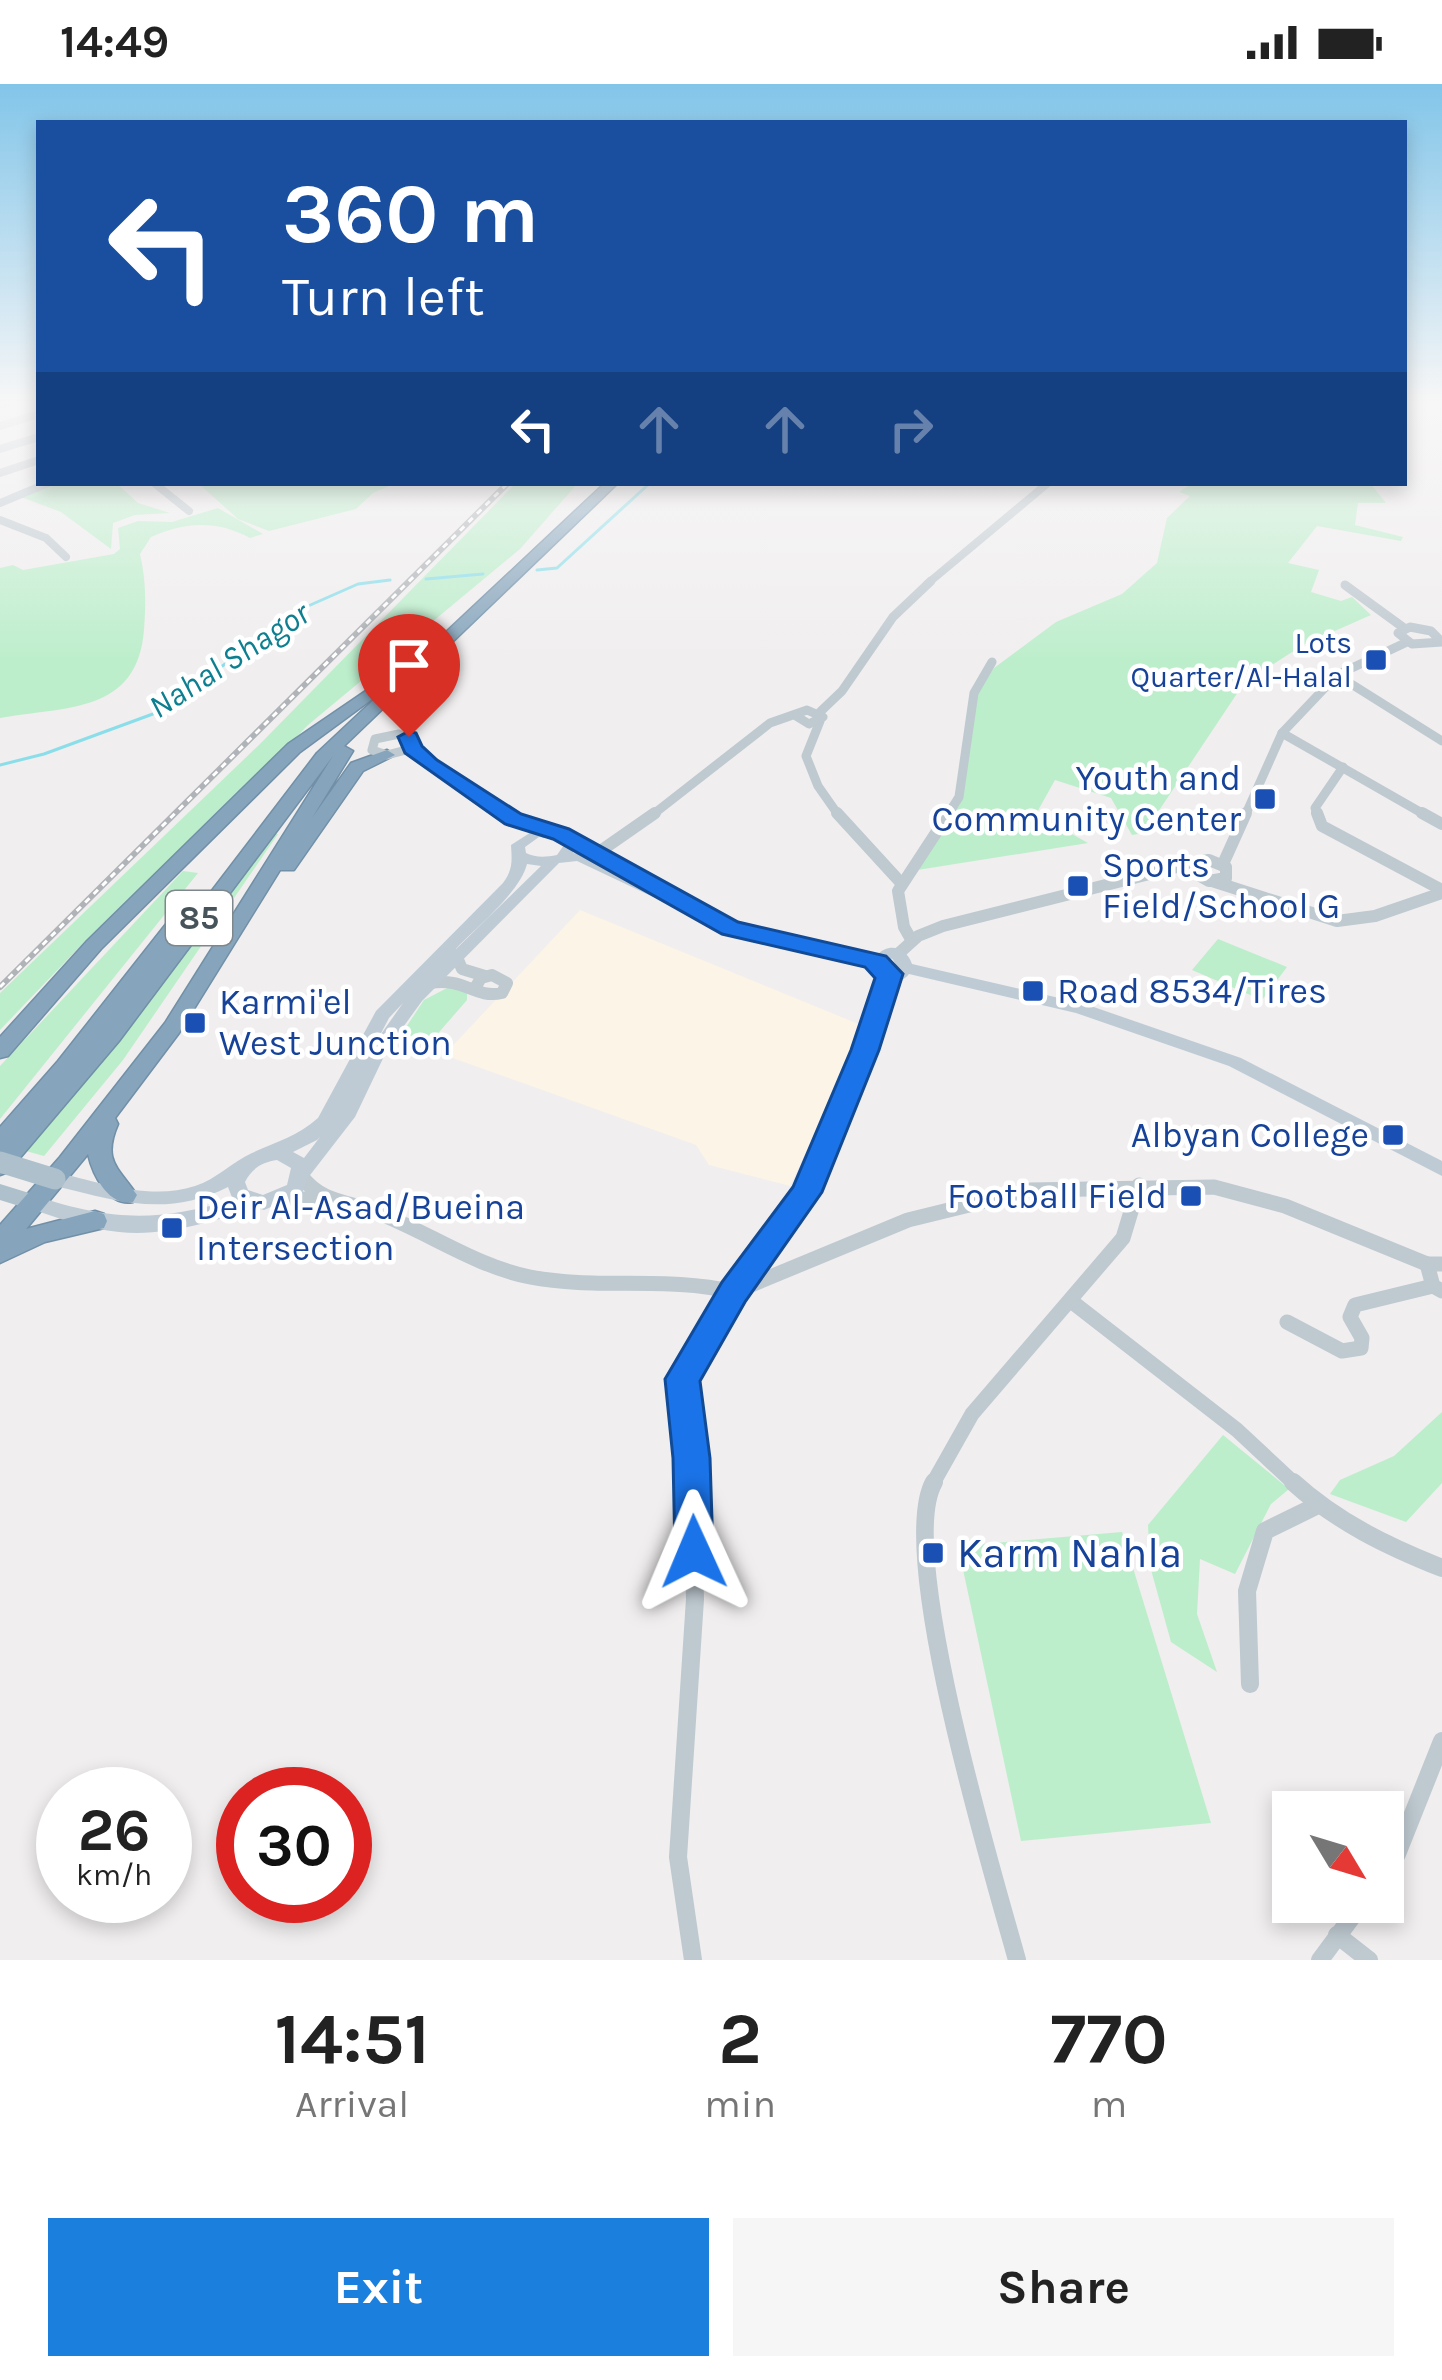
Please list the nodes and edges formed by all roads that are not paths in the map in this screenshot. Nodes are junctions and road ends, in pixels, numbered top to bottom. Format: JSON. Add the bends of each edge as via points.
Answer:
{"nodes":[{"id":1,"x":35,"y":489,"type":"edge"},
{"id":2,"x":161,"y":489,"type":"edge"},
{"id":3,"x":587,"y":489,"type":"edge"},
{"id":4,"x":605,"y":489,"type":"edge"},
{"id":5,"x":1041,"y":489,"type":"edge"},
{"id":6,"x":0,"y":503,"type":"edge"},
{"id":7,"x":180,"y":505,"type":"junction"},
{"id":8,"x":166,"y":509,"type":"dead end"},
{"id":9,"x":189,"y":511,"type":"dead end"},
{"id":10,"x":0,"y":520,"type":"edge"},
{"id":11,"x":76,"y":549,"type":"dead end"},
{"id":12,"x":1345,"y":585,"type":"dead end"},
{"id":13,"x":1442,"y":621,"type":"edge"},
{"id":14,"x":1404,"y":628,"type":"junction"},
{"id":15,"x":1431,"y":631,"type":"junction"},
{"id":16,"x":1407,"y":642,"type":"junction"},
{"id":17,"x":1439,"y":647,"type":"edge"},
{"id":18,"x":992,"y":662,"type":"dead end"},
{"id":19,"x":1337,"y":675,"type":"junction"},
{"id":20,"x":405,"y":676,"type":"junction"},
{"id":21,"x":373,"y":691,"type":"junction"},
{"id":22,"x":820,"y":717,"type":"junction"},
{"id":23,"x":1282,"y":733,"type":"junction"},
{"id":24,"x":1442,"y":741,"type":"edge"},
{"id":25,"x":411,"y":746,"type":"junction"},
{"id":26,"x":390,"y":755,"type":"junction"},
{"id":27,"x":430,"y":765,"type":"junction"},
{"id":28,"x":1343,"y":767,"type":"junction"},
{"id":29,"x":513,"y":819,"type":"junction"},
{"id":30,"x":1442,"y":824,"type":"edge"},
{"id":31,"x":1241,"y":829,"type":"junction"},
{"id":32,"x":545,"y":832,"type":"junction"},
{"id":33,"x":570,"y":842,"type":"junction"},
{"id":34,"x":520,"y":849,"type":"junction"},
{"id":35,"x":592,"y":857,"type":"junction"},
{"id":36,"x":559,"y":859,"type":"junction"},
{"id":37,"x":1196,"y":861,"type":"junction"},
{"id":38,"x":1225,"y":867,"type":"junction"},
{"id":39,"x":1145,"y":877,"type":"junction"},
{"id":40,"x":1209,"y":881,"type":"junction"},
{"id":41,"x":902,"y":884,"type":"junction"},
{"id":42,"x":1442,"y":891,"type":"edge"},
{"id":43,"x":1270,"y":897,"type":"junction"},
{"id":44,"x":251,"y":907,"type":"junction"},
{"id":45,"x":913,"y":940,"type":"junction"},
{"id":46,"x":456,"y":956,"type":"junction"},
{"id":47,"x":892,"y":965,"type":"junction"},
{"id":48,"x":486,"y":976,"type":"junction"},
{"id":49,"x":428,"y":984,"type":"junction"},
{"id":50,"x":475,"y":988,"type":"junction"},
{"id":51,"x":1,"y":1050,"type":"edge"},
{"id":52,"x":128,"y":1088,"type":"junction"},
{"id":53,"x":0,"y":1142,"type":"edge"},
{"id":54,"x":274,"y":1153,"type":"junction"},
{"id":55,"x":0,"y":1164,"type":"edge"},
{"id":56,"x":243,"y":1167,"type":"junction"},
{"id":57,"x":1442,"y":1169,"type":"edge"},
{"id":58,"x":302,"y":1175,"type":"junction"},
{"id":59,"x":55,"y":1179,"type":"junction"},
{"id":60,"x":1139,"y":1185,"type":"junction"},
{"id":61,"x":0,"y":1192,"type":"edge"},
{"id":62,"x":125,"y":1195,"type":"junction"},
{"id":63,"x":338,"y":1200,"type":"junction"},
{"id":64,"x":275,"y":1201,"type":"junction"},
{"id":65,"x":253,"y":1202,"type":"junction"},
{"id":66,"x":35,"y":1203,"type":"junction"},
{"id":67,"x":95,"y":1220,"type":"junction"},
{"id":68,"x":0,"y":1242,"type":"edge"},
{"id":69,"x":0,"y":1253,"type":"edge"},
{"id":70,"x":1435,"y":1264,"type":"edge"},
{"id":71,"x":1437,"y":1288,"type":"edge"},
{"id":72,"x":734,"y":1292,"type":"junction"},
{"id":73,"x":1071,"y":1300,"type":"junction"},
{"id":74,"x":1287,"y":1322,"type":"dead end"},
{"id":75,"x":1318,"y":1504,"type":"junction"},
{"id":76,"x":1442,"y":1568,"type":"edge"},
{"id":77,"x":1250,"y":1684,"type":"dead end"},
{"id":78,"x":1442,"y":1741,"type":"edge"},
{"id":79,"x":1404,"y":1836,"type":"edge"},
{"id":80,"x":1346,"y":1923,"type":"edge"},
{"id":81,"x":1337,"y":1935,"type":"junction"},
{"id":82,"x":693,"y":1960,"type":"edge"},
{"id":83,"x":1017,"y":1960,"type":"edge"},
{"id":84,"x":1320,"y":1960,"type":"edge"},
{"id":85,"x":1369,"y":1960,"type":"edge"}],
"edges":[{"from":1,"to":6,"type":"street"},
{"from":2,"to":7,"type":"street"},
{"from":3,"to":21,"type":"highway","number":"85"},
{"from":4,"to":20,"type":"highway","number":"85"},
{"from":5,"to":22,"type":"street","via":[[891,619]]},
{"from":7,"to":8,"type":"street"},
{"from":7,"to":9,"type":"street"},
{"from":10,"to":11,"type":"street","via":[[38,533],[64,555]]},
{"from":12,"to":14,"type":"street"},
{"from":13,"to":15,"type":"street"},
{"from":14,"to":15,"type":"street"},
{"from":14,"to":16,"type":"street","via":[[1399,636]]},
{"from":15,"to":17,"type":"street","via":[[1442,639]]},
{"from":16,"to":17,"type":"street"},
{"from":16,"to":19,"type":"street"},
{"from":18,"to":41,"type":"street","via":[[974,693],[956,803]]},
{"from":19,"to":23,"type":"street"},
{"from":19,"to":24,"type":"street"},
{"from":20,"to":44,"type":"highway","via":[[329,773]]},
{"from":20,"to":55,"type":"highway","number":"85","via":[[299,784],[111,1036]]},
{"from":21,"to":51,"type":"highway","via":[[294,748],[94,945]]},
{"from":21,"to":53,"type":"highway","number":"85","via":[[308,754]]},
{"from":22,"to":35,"type":"street","via":[[770,723]]},
{"from":22,"to":41,"type":"street","via":[[806,754],[812,775]]},
{"from":23,"to":28,"type":"street"},
{"from":23,"to":31,"type":"street"},
{"from":25,"to":26,"type":"street"},
{"from":25,"to":26,"type":"street","via":[[405,735],[372,742]]},
{"from":25,"to":27,"type":"street"},
{"from":26,"to":27,"type":"street"},
{"from":26,"to":44,"type":"highway","via":[[357,767]]},
{"from":27,"to":29,"type":"street"},
{"from":28,"to":30,"type":"street"},
{"from":28,"to":42,"type":"street","via":[[1315,808],[1322,826]]},
{"from":29,"to":32,"type":"street"},
{"from":29,"to":34,"type":"street"},
{"from":31,"to":37,"type":"street"},
{"from":31,"to":38,"type":"street","via":[[1222,856]]},
{"from":32,"to":33,"type":"main road"},
{"from":32,"to":34,"type":"main road"},
{"from":33,"to":35,"type":"main road"},
{"from":33,"to":36,"type":"main road"},
{"from":34,"to":36,"type":"main road","via":[[536,863]]},
{"from":34,"to":54,"type":"main road","via":[[508,886],[382,1016],[325,1122]]},
{"from":35,"to":36,"type":"main road"},
{"from":35,"to":47,"type":"main road","via":[[730,928]]},
{"from":36,"to":46,"type":"main road"},
{"from":37,"to":38,"type":"street"},
{"from":37,"to":39,"type":"street"},
{"from":37,"to":40,"type":"street","via":[[1193,872]]},
{"from":38,"to":40,"type":"street","via":[[1226,878]]},
{"from":38,"to":43,"type":"street"},
{"from":39,"to":40,"type":"street"},
{"from":39,"to":45,"type":"street"},
{"from":40,"to":43,"type":"street"},
{"from":41,"to":45,"type":"street","via":[[904,927]]},
{"from":42,"to":43,"type":"street","via":[[1337,921]]},
{"from":44,"to":52,"type":"highway"},
{"from":45,"to":47,"type":"street"},
{"from":46,"to":48,"type":"street","via":[[462,969]]},
{"from":46,"to":49,"type":"main road"},
{"from":47,"to":57,"type":"main road","via":[[1079,1008],[1234,1061]]},
{"from":47,"to":72,"type":"street","via":[[806,1192]]},
{"from":48,"to":50,"type":"street"},
{"from":48,"to":50,"type":"street","via":[[505,980],[505,990],[487,996]]},
{"from":49,"to":50,"type":"street","via":[[455,979]]},
{"from":49,"to":58,"type":"main road"},
{"from":52,"to":59,"type":"highway"},
{"from":52,"to":62,"type":"highway","via":[[98,1150],[104,1173]]},
{"from":54,"to":56,"type":"main road"},
{"from":54,"to":58,"type":"main road","via":[[297,1159]]},
{"from":55,"to":59,"type":"main road","bridge":true},
{"from":56,"to":62,"type":"main road","via":[[196,1196]]},
{"from":56,"to":65,"type":"main road","via":[[236,1189]]},
{"from":58,"to":63,"type":"street","via":[[313,1191]]},
{"from":58,"to":64,"type":"main road"},
{"from":59,"to":62,"type":"main road"},
{"from":59,"to":66,"type":"highway"},
{"from":60,"to":70,"type":"street","via":[[1214,1187],[1286,1206]]},
{"from":60,"to":72,"type":"street","via":[[1030,1190],[908,1220]]},
{"from":60,"to":73,"type":"street","via":[[1123,1238]]},
{"from":61,"to":66,"type":"main road"},
{"from":63,"to":64,"type":"street"},
{"from":63,"to":72,"type":"street","via":[[532,1277],[685,1281]]},
{"from":64,"to":65,"type":"main road"},
{"from":65,"to":67,"type":"main road","via":[[149,1228]]},
{"from":66,"to":67,"type":"main road"},
{"from":66,"to":68,"type":"highway"},
{"from":67,"to":69,"type":"highway"},
{"from":70,"to":71,"type":"street"},
{"from":71,"to":74,"type":"street","via":[[1355,1305],[1350,1317],[1361,1348],[1342,1351]]},
{"from":72,"to":82,"type":"street","via":[[682,1379],[695,1599],[677,1857]]},
{"from":73,"to":75,"type":"street","via":[[1238,1430]]},
{"from":73,"to":83,"type":"street","via":[[973,1414],[926,1497],[924,1580]]},
{"from":75,"to":76,"type":"street","via":[[1380,1543]]},
{"from":75,"to":77,"type":"street","via":[[1265,1531],[1247,1591]]},
{"from":78,"to":79,"type":"street"},
{"from":80,"to":81,"type":"street"},
{"from":81,"to":84,"type":"street"},
{"from":81,"to":85,"type":"street"}]}
